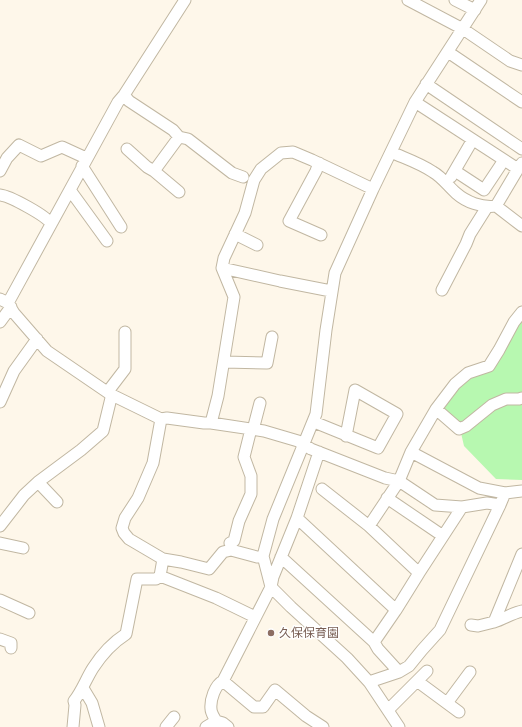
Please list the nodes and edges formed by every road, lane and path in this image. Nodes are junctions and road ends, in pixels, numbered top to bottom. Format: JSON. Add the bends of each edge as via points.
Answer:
{"nodes":[{"id":1,"x":185,"y":0,"type":"edge"},
{"id":2,"x":408,"y":0,"type":"edge"},
{"id":3,"x":455,"y":0,"type":"edge"},
{"id":4,"x":481,"y":0,"type":"edge"},
{"id":5,"x":475,"y":10,"type":"junction"},
{"id":6,"x":463,"y":29,"type":"junction"},
{"id":7,"x":448,"y":52,"type":"junction"},
{"id":8,"x":522,"y":65,"type":"edge"},
{"id":9,"x":426,"y":84,"type":"junction"},
{"id":10,"x":124,"y":96,"type":"junction"},
{"id":11,"x":415,"y":102,"type":"junction"},
{"id":12,"x":522,"y":102,"type":"edge"},
{"id":13,"x":179,"y":137,"type":"junction"},
{"id":14,"x":472,"y":141,"type":"junction"},
{"id":15,"x":127,"y":149,"type":"dead end"},
{"id":16,"x":522,"y":149,"type":"edge"},
{"id":17,"x":391,"y":152,"type":"junction"},
{"id":18,"x":504,"y":160,"type":"junction"},
{"id":19,"x":84,"y":162,"type":"junction"},
{"id":20,"x":319,"y":163,"type":"junction"},
{"id":21,"x":520,"y":166,"type":"edge"},
{"id":22,"x":0,"y":170,"type":"edge"},
{"id":23,"x":154,"y":171,"type":"junction"},
{"id":24,"x":456,"y":171,"type":"junction"},
{"id":25,"x":243,"y":177,"type":"dead end"},
{"id":26,"x":446,"y":183,"type":"junction"},
{"id":27,"x":373,"y":189,"type":"junction"},
{"id":28,"x":70,"y":190,"type":"junction"},
{"id":29,"x":179,"y":192,"type":"dead end"},
{"id":30,"x":0,"y":195,"type":"edge"},
{"id":31,"x":492,"y":207,"type":"junction"},
{"id":32,"x":51,"y":224,"type":"junction"},
{"id":33,"x":522,"y":226,"type":"edge"},
{"id":34,"x":121,"y":227,"type":"dead end"},
{"id":35,"x":235,"y":234,"type":"junction"},
{"id":36,"x":321,"y":235,"type":"dead end"},
{"id":37,"x":106,"y":241,"type":"dead end"},
{"id":38,"x":257,"y":245,"type":"dead end"},
{"id":39,"x":222,"y":268,"type":"junction"},
{"id":40,"x":442,"y":290,"type":"dead end"},
{"id":41,"x":331,"y":291,"type":"junction"},
{"id":42,"x":4,"y":302,"type":"edge"},
{"id":43,"x":522,"y":312,"type":"edge"},
{"id":44,"x":0,"y":322,"type":"edge"},
{"id":45,"x":125,"y":332,"type":"dead end"},
{"id":46,"x":272,"y":337,"type":"dead end"},
{"id":47,"x":37,"y":339,"type":"junction"},
{"id":48,"x":224,"y":362,"type":"junction"},
{"id":49,"x":110,"y":394,"type":"junction"},
{"id":50,"x":522,"y":398,"type":"edge"},
{"id":51,"x":0,"y":402,"type":"edge"},
{"id":52,"x":260,"y":403,"type":"dead end"},
{"id":53,"x":436,"y":408,"type":"junction"},
{"id":54,"x":161,"y":419,"type":"junction"},
{"id":55,"x":211,"y":422,"type":"junction"},
{"id":56,"x":314,"y":422,"type":"junction"},
{"id":57,"x":252,"y":429,"type":"junction"},
{"id":58,"x":346,"y":436,"type":"junction"},
{"id":59,"x":304,"y":445,"type":"junction"},
{"id":60,"x":319,"y":452,"type":"junction"},
{"id":61,"x":411,"y":452,"type":"junction"},
{"id":62,"x":399,"y":481,"type":"junction"},
{"id":63,"x":38,"y":482,"type":"junction"},
{"id":64,"x":322,"y":489,"type":"dead end"},
{"id":65,"x":522,"y":492,"type":"edge"},
{"id":66,"x":505,"y":493,"type":"junction"},
{"id":67,"x":387,"y":498,"type":"junction"},
{"id":68,"x":57,"y":502,"type":"dead end"},
{"id":69,"x":500,"y":505,"type":"junction"},
{"id":70,"x":462,"y":508,"type":"junction"},
{"id":71,"x":296,"y":518,"type":"junction"},
{"id":72,"x":0,"y":526,"type":"edge"},
{"id":73,"x":369,"y":526,"type":"junction"},
{"id":74,"x":443,"y":536,"type":"junction"},
{"id":75,"x":0,"y":543,"type":"edge"},
{"id":76,"x":227,"y":544,"type":"junction"},
{"id":77,"x":23,"y":548,"type":"dead end"},
{"id":78,"x":522,"y":554,"type":"edge"},
{"id":79,"x":263,"y":556,"type":"junction"},
{"id":80,"x":281,"y":557,"type":"junction"},
{"id":81,"x":163,"y":559,"type":"junction"},
{"id":82,"x":419,"y":573,"type":"junction"},
{"id":83,"x":160,"y":576,"type":"junction"},
{"id":84,"x":271,"y":587,"type":"junction"},
{"id":85,"x":0,"y":600,"type":"edge"},
{"id":86,"x":396,"y":610,"type":"junction"},
{"id":87,"x":522,"y":610,"type":"edge"},
{"id":88,"x":29,"y":613,"type":"dead end"},
{"id":89,"x":255,"y":617,"type":"junction"},
{"id":90,"x":494,"y":622,"type":"junction"},
{"id":91,"x":471,"y":625,"type":"dead end"},
{"id":92,"x":0,"y":639,"type":"edge"},
{"id":93,"x":374,"y":642,"type":"junction"},
{"id":94,"x":11,"y":648,"type":"dead end"},
{"id":95,"x":427,"y":671,"type":"dead end"},
{"id":96,"x":399,"y":672,"type":"junction"},
{"id":97,"x":470,"y":672,"type":"dead end"},
{"id":98,"x":223,"y":681,"type":"junction"},
{"id":99,"x":417,"y":681,"type":"junction"},
{"id":100,"x":369,"y":682,"type":"junction"},
{"id":101,"x":83,"y":688,"type":"junction"},
{"id":102,"x":447,"y":703,"type":"junction"},
{"id":103,"x":388,"y":710,"type":"junction"},
{"id":104,"x":459,"y":712,"type":"dead end"},
{"id":105,"x":174,"y":717,"type":"dead end"},
{"id":106,"x":211,"y":724,"type":"edge"},
{"id":107,"x":73,"y":727,"type":"edge"},
{"id":108,"x":99,"y":727,"type":"edge"},
{"id":109,"x":166,"y":727,"type":"edge"},
{"id":110,"x":228,"y":727,"type":"edge"},
{"id":111,"x":323,"y":727,"type":"edge"},
{"id":112,"x":400,"y":727,"type":"edge"}],
"edges":[{"from":1,"to":10,"type":"street"},
{"from":2,"to":6,"type":"street"},
{"from":3,"to":5,"type":"street"},
{"from":4,"to":5,"type":"street"},
{"from":5,"to":6,"type":"street"},
{"from":6,"to":7,"type":"street"},
{"from":6,"to":8,"type":"street","via":[[510,61]]},
{"from":7,"to":9,"type":"street"},
{"from":7,"to":12,"type":"street"},
{"from":9,"to":11,"type":"street"},
{"from":9,"to":16,"type":"street"},
{"from":10,"to":13,"type":"street","via":[[173,130]]},
{"from":10,"to":19,"type":"street","via":[[118,102]]},
{"from":11,"to":14,"type":"street"},
{"from":11,"to":17,"type":"street"},
{"from":13,"to":23,"type":"street"},
{"from":13,"to":25,"type":"street","via":[[188,139],[232,173]]},
{"from":14,"to":18,"type":"street"},
{"from":14,"to":24,"type":"street"},
{"from":15,"to":23,"type":"street"},
{"from":17,"to":26,"type":"street","via":[[434,172]]},
{"from":17,"to":27,"type":"street"},
{"from":18,"to":21,"type":"street"},
{"from":18,"to":24,"type":"street","via":[[484,190]]},
{"from":19,"to":22,"type":"street","via":[[62,147],[41,156],[19,145]]},
{"from":19,"to":28,"type":"street"},
{"from":19,"to":34,"type":"street"},
{"from":20,"to":27,"type":"street"},
{"from":20,"to":35,"type":"street","via":[[293,152],[281,153],[269,162],[254,180],[245,213]]},
{"from":20,"to":36,"type":"street","via":[[289,221]]},
{"from":21,"to":31,"type":"street"},
{"from":23,"to":29,"type":"street"},
{"from":24,"to":26,"type":"street"},
{"from":26,"to":31,"type":"street","via":[[466,200]]},
{"from":27,"to":41,"type":"street","via":[[335,273]]},
{"from":28,"to":32,"type":"street"},
{"from":28,"to":37,"type":"street"},
{"from":30,"to":32,"type":"street","via":[[26,206],[49,220]]},
{"from":31,"to":33,"type":"street"},
{"from":31,"to":40,"type":"street","via":[[470,234]]},
{"from":32,"to":42,"type":"street"},
{"from":35,"to":38,"type":"street"},
{"from":35,"to":39,"type":"street"},
{"from":39,"to":41,"type":"street"},
{"from":39,"to":48,"type":"street","via":[[234,297]]},
{"from":41,"to":56,"type":"street"},
{"from":42,"to":44,"type":"street"},
{"from":42,"to":47,"type":"street"},
{"from":43,"to":53,"type":"street","via":[[489,366],[468,373],[455,384]]},
{"from":45,"to":49,"type":"street","via":[[125,369],[109,390]]},
{"from":46,"to":48,"type":"street","via":[[267,363]]},
{"from":47,"to":49,"type":"street","via":[[47,352]]},
{"from":47,"to":51,"type":"street","via":[[14,371]]},
{"from":48,"to":55,"type":"street"},
{"from":49,"to":54,"type":"street"},
{"from":49,"to":63,"type":"street","via":[[103,431],[66,463]]},
{"from":50,"to":53,"type":"street","via":[[506,399],[492,405],[459,429]]},
{"from":52,"to":57,"type":"street"},
{"from":53,"to":61,"type":"street"},
{"from":54,"to":55,"type":"street"},
{"from":54,"to":81,"type":"street","via":[[153,463],[138,498],[124,518],[122,528],[129,538]]},
{"from":55,"to":57,"type":"street"},
{"from":56,"to":58,"type":"street"},
{"from":56,"to":59,"type":"street"},
{"from":57,"to":59,"type":"street","via":[[298,441]]},
{"from":57,"to":76,"type":"street","via":[[244,457],[251,476],[251,494],[234,541]]},
{"from":58,"to":58,"type":"street","via":[[378,448],[397,414],[355,390]]},
{"from":59,"to":60,"type":"street"},
{"from":59,"to":79,"type":"street","via":[[273,518]]},
{"from":60,"to":62,"type":"street"},
{"from":60,"to":71,"type":"street"},
{"from":61,"to":62,"type":"street"},
{"from":61,"to":66,"type":"street","via":[[479,488]]},
{"from":62,"to":67,"type":"street"},
{"from":62,"to":70,"type":"street","via":[[435,505]]},
{"from":63,"to":68,"type":"street"},
{"from":63,"to":72,"type":"street","via":[[24,495]]},
{"from":64,"to":73,"type":"street"},
{"from":65,"to":66,"type":"street"},
{"from":66,"to":69,"type":"street"},
{"from":67,"to":73,"type":"street"},
{"from":67,"to":74,"type":"street"},
{"from":69,"to":70,"type":"street","via":[[487,503]]},
{"from":69,"to":96,"type":"street","via":[[440,630],[409,666]]},
{"from":70,"to":74,"type":"street"},
{"from":71,"to":80,"type":"street"},
{"from":71,"to":86,"type":"street"},
{"from":73,"to":82,"type":"street"},
{"from":74,"to":82,"type":"street"},
{"from":75,"to":77,"type":"street"},
{"from":76,"to":79,"type":"street","via":[[257,558]]},
{"from":76,"to":81,"type":"street","via":[[209,569]]},
{"from":78,"to":90,"type":"street"},
{"from":79,"to":84,"type":"street"},
{"from":80,"to":84,"type":"street"},
{"from":80,"to":93,"type":"street"},
{"from":81,"to":83,"type":"street"},
{"from":82,"to":86,"type":"street"},
{"from":83,"to":89,"type":"street","via":[[214,602]]},
{"from":83,"to":101,"type":"street","via":[[156,579],[137,579],[126,634],[105,652],[92,669]]},
{"from":84,"to":89,"type":"street"},
{"from":84,"to":100,"type":"street","via":[[348,658]]},
{"from":85,"to":88,"type":"street"},
{"from":86,"to":93,"type":"street"},
{"from":87,"to":90,"type":"street"},
{"from":89,"to":98,"type":"street"},
{"from":90,"to":91,"type":"street"},
{"from":92,"to":94,"type":"street","via":[[11,643]]},
{"from":93,"to":96,"type":"street"},
{"from":95,"to":99,"type":"street"},
{"from":96,"to":100,"type":"street"},
{"from":97,"to":102,"type":"street"},
{"from":98,"to":106,"type":"street","via":[[219,683],[211,700]]},
{"from":98,"to":111,"type":"street","via":[[254,707],[263,708],[276,690]]},
{"from":99,"to":102,"type":"street"},
{"from":99,"to":103,"type":"street"},
{"from":100,"to":103,"type":"street"},
{"from":101,"to":107,"type":"street","via":[[74,701]]},
{"from":101,"to":108,"type":"street","via":[[92,703]]},
{"from":102,"to":104,"type":"street"},
{"from":103,"to":112,"type":"street"},
{"from":105,"to":109,"type":"street"},
{"from":106,"to":110,"type":"street","via":[[223,724]]}]}
